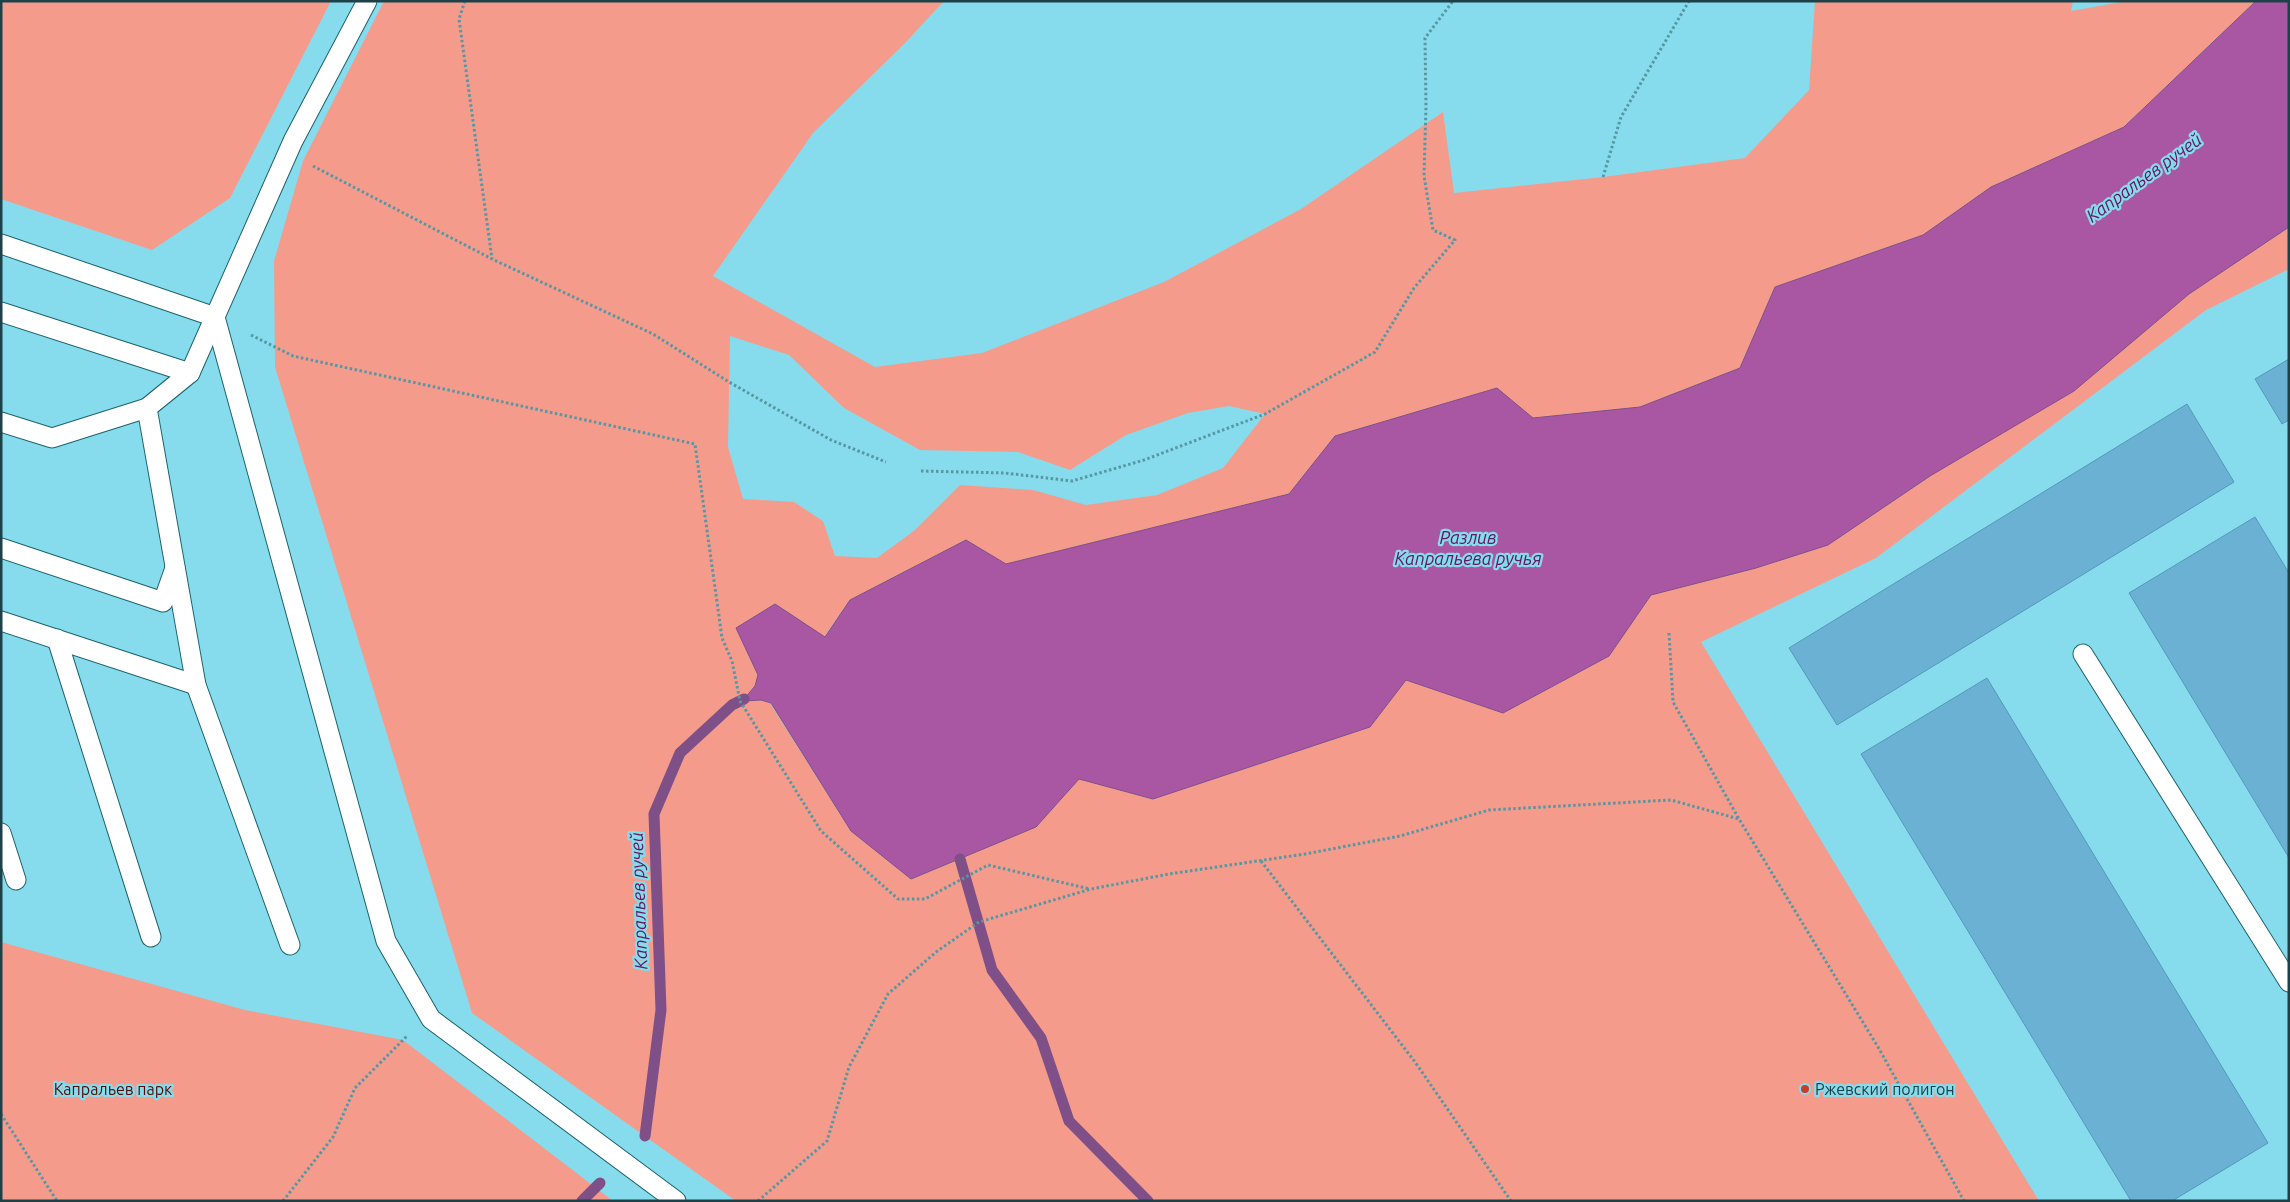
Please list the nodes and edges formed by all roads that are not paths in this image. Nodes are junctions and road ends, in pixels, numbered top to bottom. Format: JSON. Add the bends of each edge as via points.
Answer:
{"nodes":[{"id":1,"x":367,"y":1,"type":"edge"},
{"id":2,"x":1,"y":244,"type":"edge"},
{"id":3,"x":1,"y":312,"type":"edge"},
{"id":4,"x":215,"y":317,"type":"junction"},
{"id":5,"x":190,"y":373,"type":"junction"},
{"id":6,"x":147,"y":408,"type":"junction"},
{"id":7,"x":1,"y":422,"type":"edge"},
{"id":8,"x":1,"y":548,"type":"edge"},
{"id":9,"x":175,"y":568,"type":"junction"},
{"id":10,"x":1,"y":621,"type":"edge"},
{"id":11,"x":57,"y":639,"type":"junction"},
{"id":12,"x":2083,"y":654,"type":"dead end"},
{"id":13,"x":196,"y":685,"type":"junction"},
{"id":14,"x":1,"y":833,"type":"edge"},
{"id":15,"x":16,"y":880,"type":"dead end"},
{"id":16,"x":151,"y":937,"type":"dead end"},
{"id":17,"x":290,"y":945,"type":"dead end"},
{"id":18,"x":2289,"y":982,"type":"edge"},
{"id":19,"x":676,"y":1201,"type":"edge"}],
"edges":[{"from":1,"to":4,"type":"lane","via":[[293,141]]},
{"from":2,"to":4,"type":"lane"},
{"from":3,"to":5,"type":"lane"},
{"from":4,"to":5,"type":"lane"},
{"from":4,"to":19,"type":"lane","via":[[386,941],[431,1019]]},
{"from":5,"to":6,"type":"lane"},
{"from":6,"to":7,"type":"lane","via":[[52,438]]},
{"from":6,"to":9,"type":"lane"},
{"from":8,"to":9,"type":"lane","via":[[163,602]]},
{"from":9,"to":13,"type":"lane"},
{"from":10,"to":11,"type":"lane"},
{"from":11,"to":13,"type":"lane"},
{"from":11,"to":16,"type":"lane"},
{"from":12,"to":18,"type":"lane"},
{"from":13,"to":17,"type":"lane"},
{"from":14,"to":15,"type":"lane"}]}
